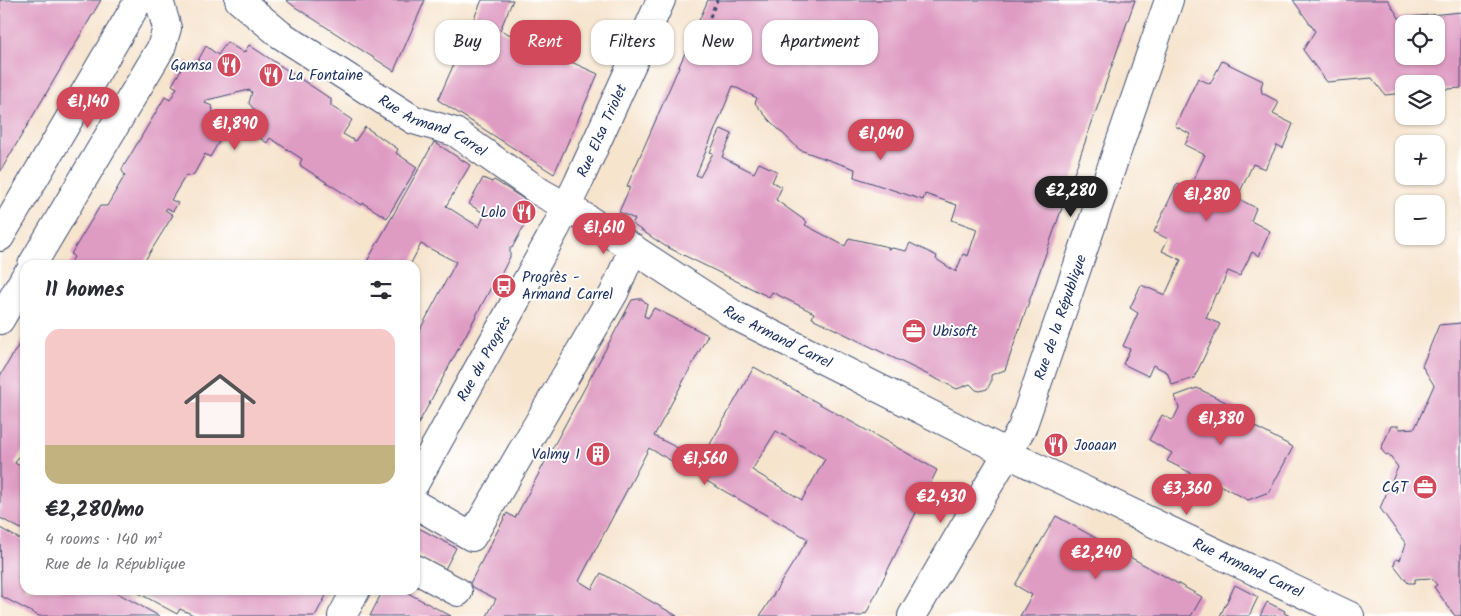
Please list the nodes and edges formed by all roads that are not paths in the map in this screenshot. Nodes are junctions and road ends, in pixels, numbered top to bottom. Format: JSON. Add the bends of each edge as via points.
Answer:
{"nodes":[{"id":1,"x":139,"y":0,"type":"edge"},
{"id":2,"x":159,"y":0,"type":"edge"},
{"id":3,"x":239,"y":0,"type":"edge"},
{"id":4,"x":660,"y":0,"type":"edge"},
{"id":5,"x":1169,"y":0,"type":"edge"},
{"id":6,"x":566,"y":206,"type":"junction"},
{"id":7,"x":0,"y":238,"type":"edge"},
{"id":8,"x":633,"y":248,"type":"junction"},
{"id":9,"x":35,"y":260,"type":"edge"},
{"id":10,"x":20,"y":286,"type":"edge"},
{"id":11,"x":0,"y":320,"type":"edge"},
{"id":12,"x":1006,"y":452,"type":"junction"},
{"id":13,"x":420,"y":474,"type":"edge"},
{"id":14,"x":420,"y":507,"type":"edge"},
{"id":15,"x":420,"y":572,"type":"edge"},
{"id":16,"x":458,"y":592,"type":"dead end"},
{"id":17,"x":353,"y":595,"type":"edge"},
{"id":18,"x":342,"y":616,"type":"edge"},
{"id":19,"x":912,"y":616,"type":"edge"},
{"id":20,"x":1350,"y":616,"type":"edge"}],
"edges":[{"from":1,"to":7,"type":"street"},
{"from":2,"to":9,"type":"street","via":[[167,28],[160,48]]},
{"from":3,"to":6,"type":"street","name":"Rue Armand Carrel","via":[[281,35],[414,120],[455,132],[540,192]]},
{"from":4,"to":6,"type":"street","name":"Rue Elsa Triolet"},
{"from":5,"to":12,"type":"street","name":"Rue de la République","via":[[1022,428]]},
{"from":6,"to":8,"type":"street","name":"Rue Armand Carrel"},
{"from":6,"to":13,"type":"street","name":"Rue du Progrès"},
{"from":8,"to":12,"type":"street","name":"Rue Armand Carrel","via":[[736,316]]},
{"from":8,"to":14,"type":"street","via":[[614,293],[472,536]]},
{"from":10,"to":11,"type":"street"},
{"from":12,"to":19,"type":"street","name":"Rue de la République"},
{"from":12,"to":20,"type":"street","name":"Rue Armand Carrel"},
{"from":15,"to":16,"type":"street"},
{"from":17,"to":18,"type":"street"}]}
